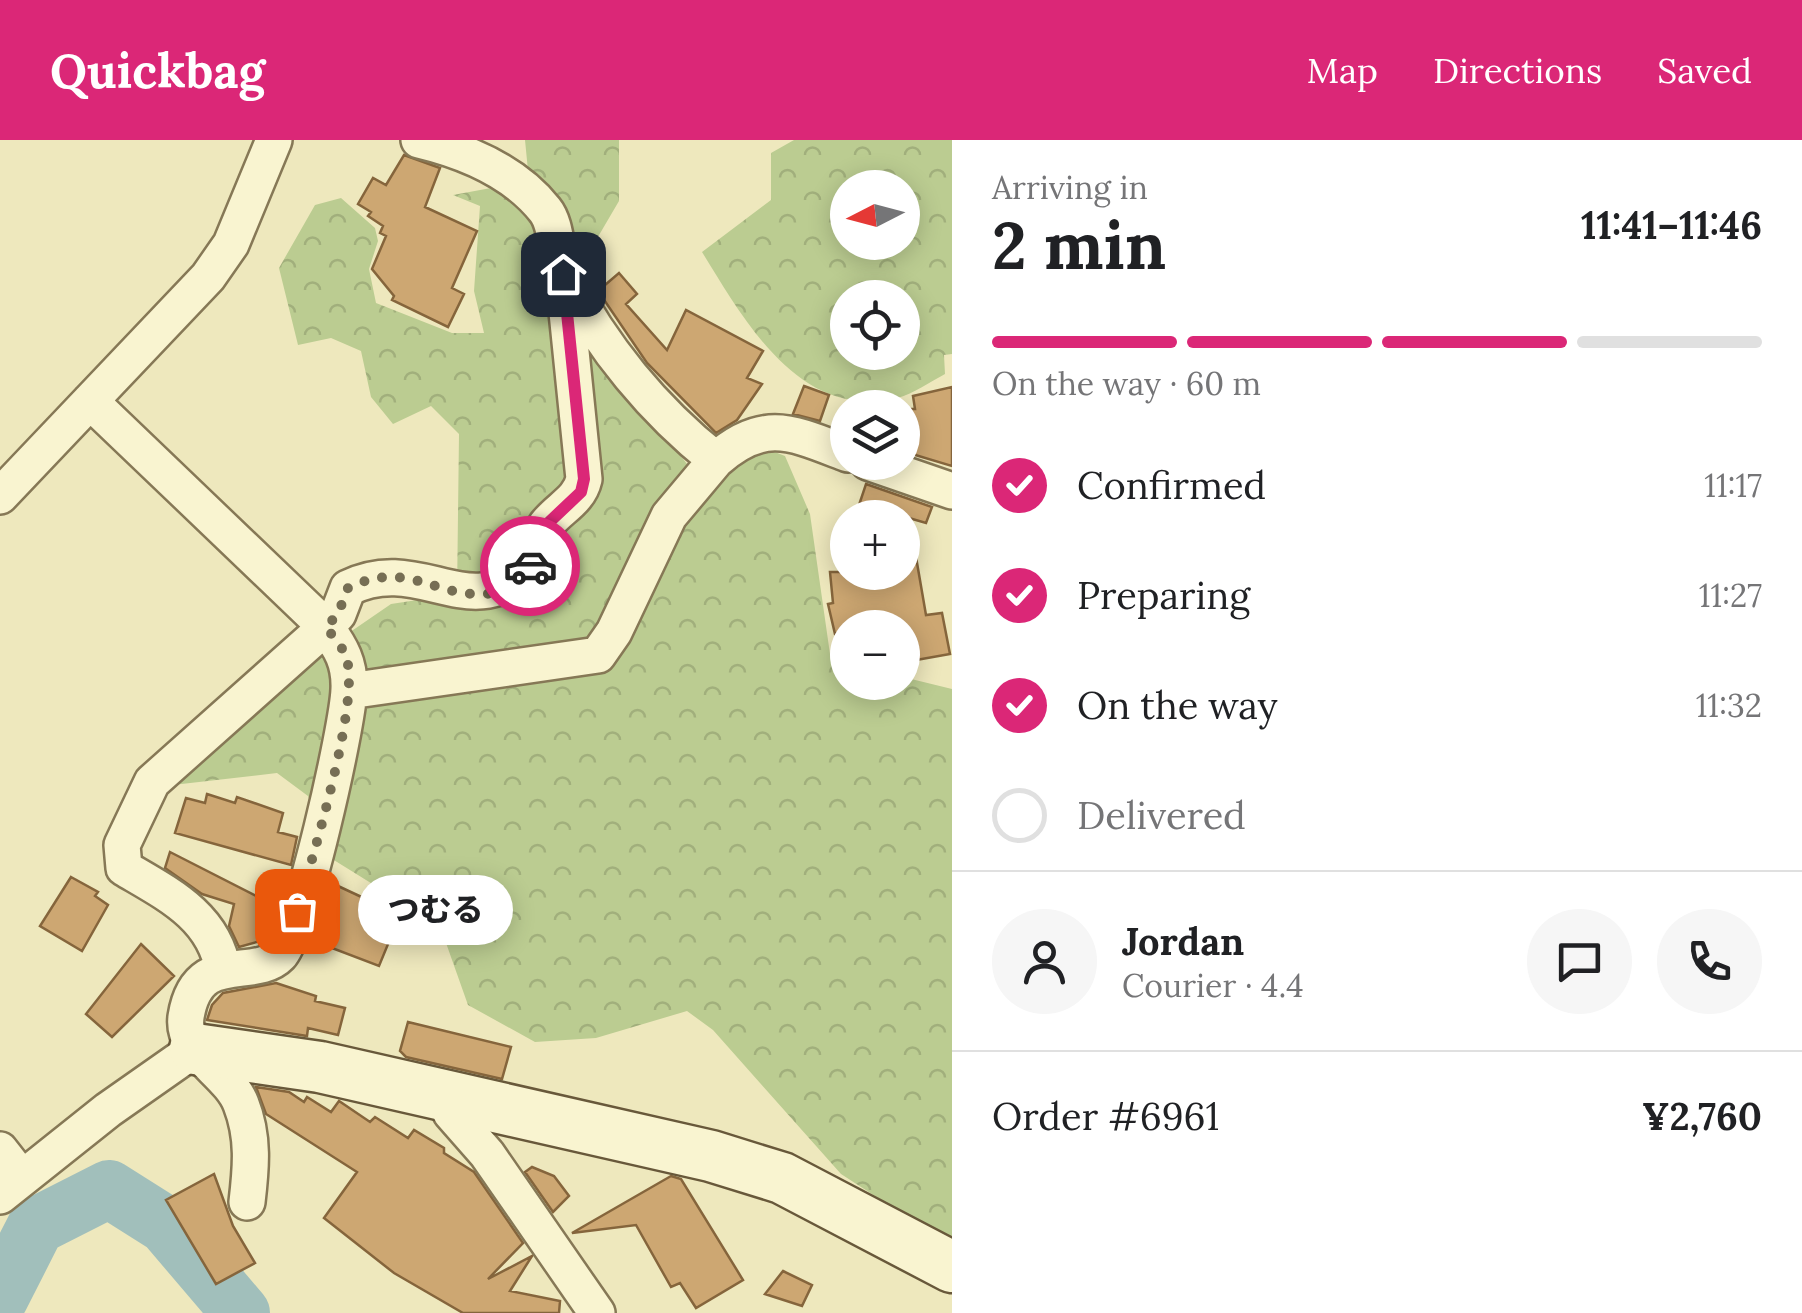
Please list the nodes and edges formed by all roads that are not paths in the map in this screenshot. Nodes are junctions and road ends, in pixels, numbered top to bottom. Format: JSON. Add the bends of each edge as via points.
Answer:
{"nodes":[{"id":1,"x":274,"y":140,"type":"edge"},
{"id":2,"x":419,"y":140,"type":"edge"},
{"id":3,"x":563,"y":274,"type":"junction"},
{"id":4,"x":90,"y":401,"type":"junction"},
{"id":5,"x":830,"y":447,"type":"edge"},
{"id":6,"x":716,"y":460,"type":"junction"},
{"id":7,"x":920,"y":480,"type":"edge"},
{"id":8,"x":952,"y":491,"type":"edge"},
{"id":9,"x":0,"y":496,"type":"edge"},
{"id":10,"x":326,"y":627,"type":"junction"},
{"id":11,"x":350,"y":692,"type":"junction"},
{"id":12,"x":223,"y":970,"type":"junction"},
{"id":13,"x":195,"y":1050,"type":"junction"},
{"id":14,"x":453,"y":1097,"type":"junction"},
{"id":15,"x":7,"y":1174,"type":"edge"},
{"id":16,"x":247,"y":1202,"type":"dead end"},
{"id":17,"x":952,"y":1267,"type":"edge"},
{"id":18,"x":597,"y":1313,"type":"edge"}],
"edges":[{"from":1,"to":4,"type":"street","via":[[231,244],[208,277]]},
{"from":2,"to":3,"type":"street","via":[[492,165],[548,212]]},
{"from":3,"to":6,"type":"street","via":[[641,391]]},
{"from":3,"to":10,"type":"street","via":[[584,479],[581,492],[543,528],[533,564],[504,588],[484,594],[402,576],[366,579],[348,588]]},
{"from":4,"to":9,"type":"street"},
{"from":4,"to":10,"type":"street"},
{"from":5,"to":6,"type":"street","via":[[767,431],[738,440]]},
{"from":6,"to":11,"type":"street","via":[[668,516],[598,655]]},
{"from":7,"to":8,"type":"street"},
{"from":10,"to":11,"type":"street","via":[[347,656]]},
{"from":10,"to":12,"type":"street","via":[[152,782],[122,845],[124,868],[206,925]]},
{"from":11,"to":12,"type":"street","via":[[290,941],[273,960]]},
{"from":12,"to":13,"type":"street","via":[[193,996],[186,1035]]},
{"from":13,"to":14,"type":"street","via":[[320,1067]]},
{"from":13,"to":15,"type":"street"},
{"from":13,"to":16,"type":"street","via":[[241,1102],[252,1156]]},
{"from":14,"to":17,"type":"street","via":[[782,1178]]},
{"from":14,"to":18,"type":"street","via":[[451,1113]]}]}
